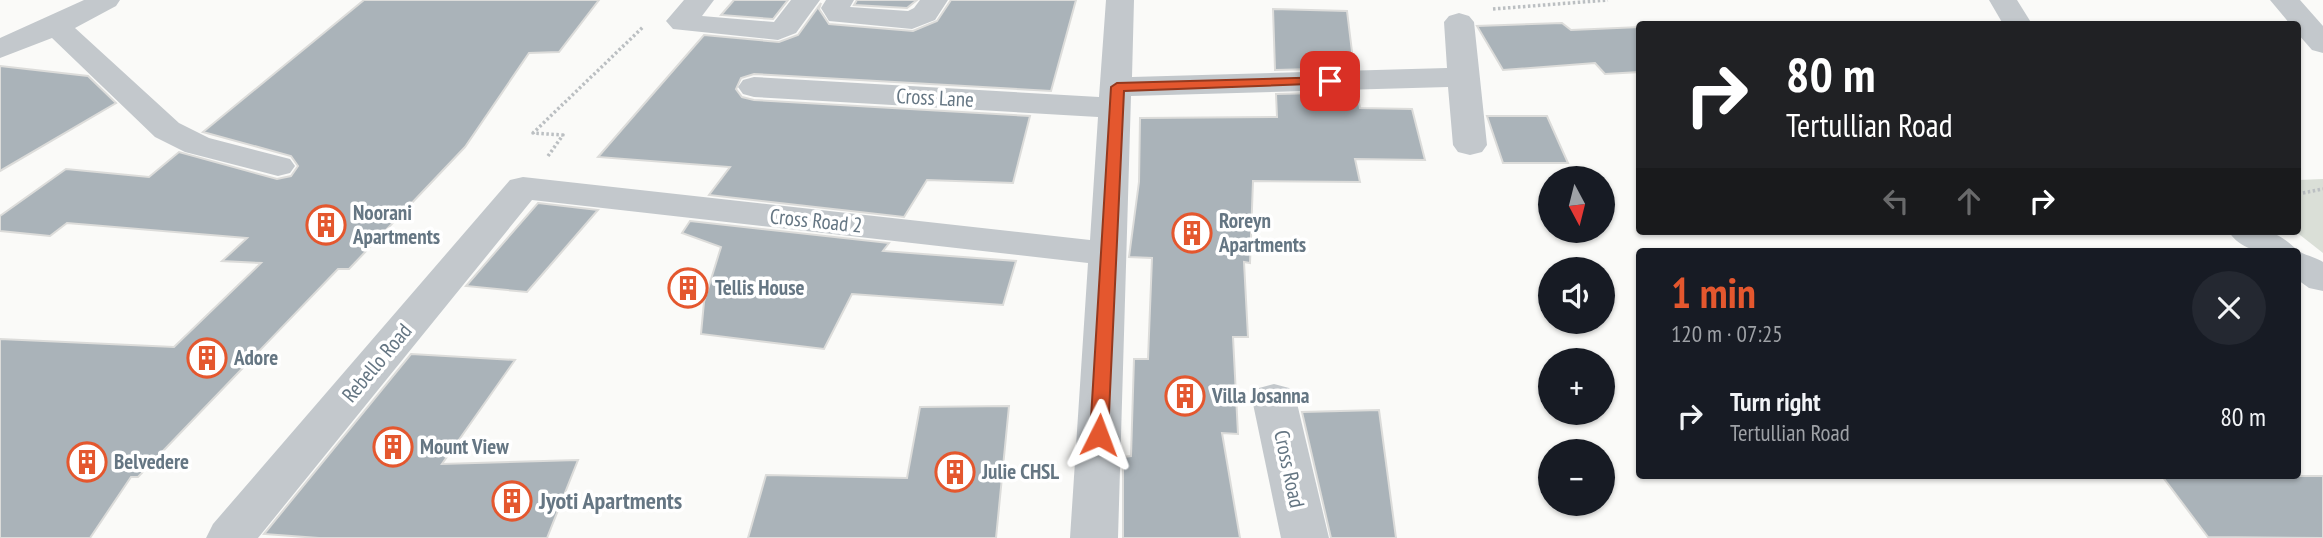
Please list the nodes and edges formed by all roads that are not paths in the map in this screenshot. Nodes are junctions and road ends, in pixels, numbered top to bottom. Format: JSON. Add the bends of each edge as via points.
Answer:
{"nodes":[{"id":1,"x":106,"y":0,"type":"edge"},
{"id":2,"x":700,"y":0,"type":"edge"},
{"id":3,"x":806,"y":0,"type":"edge"},
{"id":4,"x":840,"y":0,"type":"edge"},
{"id":5,"x":934,"y":0,"type":"edge"},
{"id":6,"x":1120,"y":0,"type":"edge"},
{"id":7,"x":2003,"y":0,"type":"edge"},
{"id":8,"x":2284,"y":0,"type":"edge"},
{"id":9,"x":2015,"y":21,"type":"edge"},
{"id":10,"x":1460,"y":22,"type":"road end"},
{"id":11,"x":56,"y":26,"type":"junction"},
{"id":12,"x":2323,"y":44,"type":"edge"},
{"id":13,"x":0,"y":49,"type":"edge"},
{"id":14,"x":1463,"y":77,"type":"junction"},
{"id":15,"x":754,"y":88,"type":"dead end"},
{"id":16,"x":1117,"y":97,"type":"junction"},
{"id":17,"x":1470,"y":145,"type":"dead end"},
{"id":18,"x":278,"y":166,"type":"dead end"},
{"id":19,"x":523,"y":188,"type":"joint"},
{"id":20,"x":2253,"y":235,"type":"edge"},
{"id":21,"x":2274,"y":248,"type":"edge"},
{"id":22,"x":1108,"y":254,"type":"junction"},
{"id":23,"x":2301,"y":265,"type":"edge"},
{"id":24,"x":2323,"y":279,"type":"edge"},
{"id":25,"x":1274,"y":399,"type":"dead end"},
{"id":26,"x":230,"y":538,"type":"edge"},
{"id":27,"x":1094,"y":538,"type":"edge"},
{"id":28,"x":1305,"y":538,"type":"edge"}],
"edges":[{"from":1,"to":11,"type":"street"},
{"from":2,"to":3,"type":"street","via":[[683,23],[778,30],[786,27]]},
{"from":4,"to":5,"type":"street","via":[[835,8],[839,15],[912,20],[925,14]]},
{"from":6,"to":16,"type":"street"},
{"from":7,"to":9,"type":"street"},
{"from":8,"to":12,"type":"street"},
{"from":10,"to":14,"type":"street"},
{"from":11,"to":13,"type":"street"},
{"from":11,"to":18,"type":"street","via":[[167,130],[197,145]]},
{"from":14,"to":16,"type":"street","name":"Cross Lane"},
{"from":14,"to":17,"type":"street"},
{"from":15,"to":16,"type":"street","name":"Cross Lane"},
{"from":16,"to":22,"type":"street"},
{"from":19,"to":22,"type":"street","name":"Cross Road 2"},
{"from":19,"to":26,"type":"street","name":"Rebello Road"},
{"from":20,"to":21,"type":"street"},
{"from":22,"to":27,"type":"street"},
{"from":23,"to":24,"type":"street"},
{"from":25,"to":28,"type":"street","name":"Cross Road"}]}
